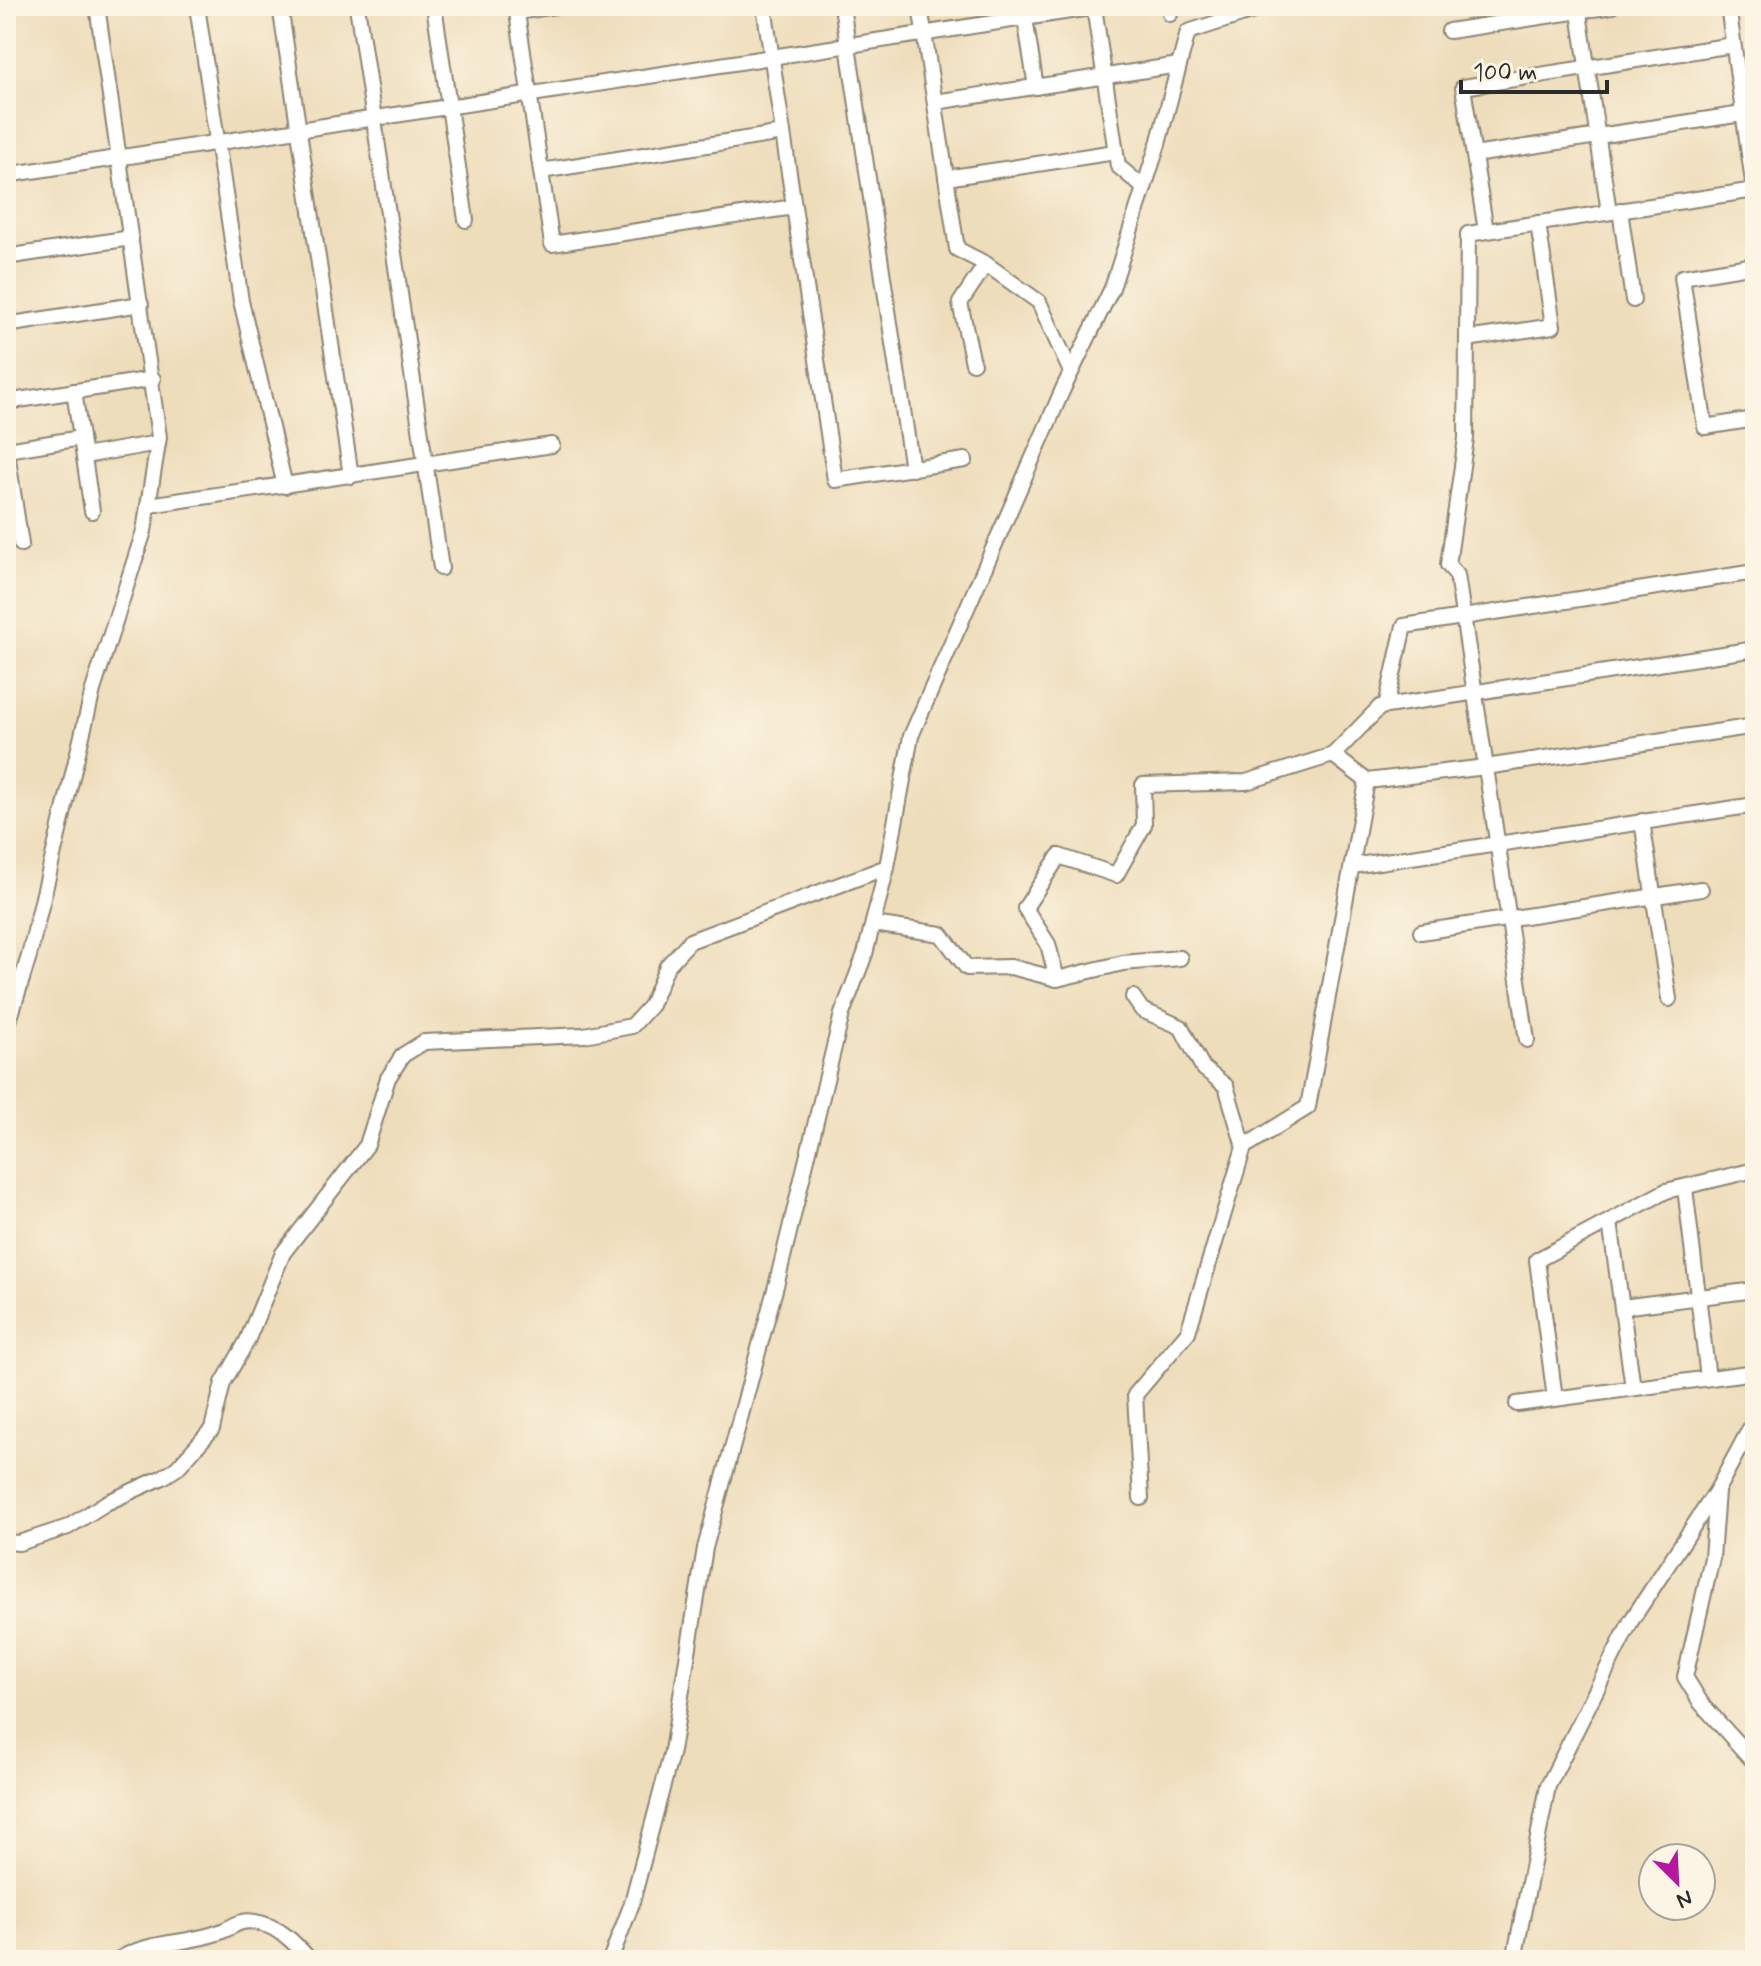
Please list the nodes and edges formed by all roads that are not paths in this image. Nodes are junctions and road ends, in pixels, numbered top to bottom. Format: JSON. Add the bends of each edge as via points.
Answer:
{"nodes":[{"id":1,"x":97,"y":6,"type":"edge"},
{"id":2,"x":197,"y":6,"type":"edge"},
{"id":3,"x":280,"y":6,"type":"edge"},
{"id":4,"x":357,"y":6,"type":"edge"},
{"id":5,"x":434,"y":6,"type":"edge"},
{"id":6,"x":555,"y":6,"type":"edge"},
{"id":7,"x":764,"y":6,"type":"edge"},
{"id":8,"x":842,"y":6,"type":"edge"},
{"id":9,"x":920,"y":6,"type":"edge"},
{"id":10,"x":1269,"y":6,"type":"edge"},
{"id":11,"x":1612,"y":6,"type":"edge"},
{"id":12,"x":1728,"y":6,"type":"edge"},
{"id":13,"x":1098,"y":7,"type":"edge"},
{"id":14,"x":1578,"y":8,"type":"edge"},
{"id":15,"x":517,"y":9,"type":"edge"},
{"id":16,"x":1247,"y":9,"type":"edge"},
{"id":17,"x":1024,"y":12,"type":"edge"},
{"id":18,"x":1512,"y":14,"type":"edge"},
{"id":19,"x":1449,"y":31,"type":"dead end"},
{"id":20,"x":925,"y":33,"type":"junction"},
{"id":21,"x":848,"y":45,"type":"junction"},
{"id":22,"x":1733,"y":45,"type":"junction"},
{"id":23,"x":772,"y":57,"type":"junction"},
{"id":24,"x":1179,"y":65,"type":"junction"},
{"id":25,"x":1587,"y":68,"type":"junction"},
{"id":26,"x":1104,"y":76,"type":"junction"},
{"id":27,"x":1036,"y":87,"type":"junction"},
{"id":28,"x":529,"y":94,"type":"junction"},
{"id":29,"x":935,"y":102,"type":"junction"},
{"id":30,"x":449,"y":107,"type":"junction"},
{"id":31,"x":1749,"y":113,"type":"edge"},
{"id":32,"x":374,"y":118,"type":"junction"},
{"id":33,"x":299,"y":130,"type":"junction"},
{"id":34,"x":783,"y":133,"type":"junction"},
{"id":35,"x":1598,"y":136,"type":"junction"},
{"id":36,"x":218,"y":142,"type":"junction"},
{"id":37,"x":1115,"y":152,"type":"junction"},
{"id":38,"x":1474,"y":155,"type":"junction"},
{"id":39,"x":119,"y":157,"type":"junction"},
{"id":40,"x":541,"y":171,"type":"junction"},
{"id":41,"x":6,"y":175,"type":"edge"},
{"id":42,"x":946,"y":178,"type":"junction"},
{"id":43,"x":1144,"y":188,"type":"junction"},
{"id":44,"x":1755,"y":190,"type":"edge"},
{"id":45,"x":1755,"y":196,"type":"edge"},
{"id":46,"x":794,"y":207,"type":"junction"},
{"id":47,"x":1614,"y":211,"type":"junction"},
{"id":48,"x":466,"y":220,"type":"dead end"},
{"id":49,"x":1538,"y":223,"type":"junction"},
{"id":50,"x":1486,"y":231,"type":"junction"},
{"id":51,"x":131,"y":238,"type":"junction"},
{"id":52,"x":6,"y":257,"type":"edge"},
{"id":53,"x":986,"y":264,"type":"junction"},
{"id":54,"x":1755,"y":265,"type":"edge"},
{"id":55,"x":1633,"y":300,"type":"dead end"},
{"id":56,"x":141,"y":304,"type":"junction"},
{"id":57,"x":6,"y":325,"type":"edge"},
{"id":58,"x":1467,"y":339,"type":"junction"},
{"id":59,"x":973,"y":363,"type":"dead end"},
{"id":60,"x":1071,"y":372,"type":"junction"},
{"id":61,"x":153,"y":379,"type":"junction"},
{"id":62,"x":74,"y":391,"type":"junction"},
{"id":63,"x":6,"y":402,"type":"edge"},
{"id":64,"x":1755,"y":419,"type":"edge"},
{"id":65,"x":81,"y":438,"type":"junction"},
{"id":66,"x":158,"y":443,"type":"junction"},
{"id":67,"x":552,"y":445,"type":"dead end"},
{"id":68,"x":6,"y":448,"type":"edge"},
{"id":69,"x":84,"y":456,"type":"junction"},
{"id":70,"x":965,"y":460,"type":"dead end"},
{"id":71,"x":426,"y":465,"type":"junction"},
{"id":72,"x":912,"y":469,"type":"junction"},
{"id":73,"x":351,"y":476,"type":"junction"},
{"id":74,"x":285,"y":486,"type":"junction"},
{"id":75,"x":149,"y":505,"type":"junction"},
{"id":76,"x":92,"y":511,"type":"dead end"},
{"id":77,"x":21,"y":544,"type":"dead end"},
{"id":78,"x":441,"y":568,"type":"dead end"},
{"id":79,"x":1755,"y":572,"type":"edge"},
{"id":80,"x":1464,"y":617,"type":"junction"},
{"id":81,"x":1755,"y":649,"type":"edge"},
{"id":82,"x":1475,"y":692,"type":"junction"},
{"id":83,"x":1386,"y":706,"type":"junction"},
{"id":84,"x":1755,"y":726,"type":"edge"},
{"id":85,"x":1333,"y":755,"type":"junction"},
{"id":86,"x":1486,"y":767,"type":"junction"},
{"id":87,"x":1367,"y":781,"type":"junction"},
{"id":88,"x":1755,"y":805,"type":"edge"},
{"id":89,"x":1642,"y":821,"type":"junction"},
{"id":90,"x":1498,"y":843,"type":"junction"},
{"id":91,"x":1352,"y":866,"type":"junction"},
{"id":92,"x":887,"y":867,"type":"junction"},
{"id":93,"x":1701,"y":889,"type":"dead end"},
{"id":94,"x":1653,"y":897,"type":"junction"},
{"id":95,"x":1509,"y":919,"type":"junction"},
{"id":96,"x":873,"y":924,"type":"junction"},
{"id":97,"x":1421,"y":932,"type":"dead end"},
{"id":98,"x":1180,"y":958,"type":"dead end"},
{"id":99,"x":1057,"y":979,"type":"junction"},
{"id":100,"x":1133,"y":997,"type":"dead end"},
{"id":101,"x":1669,"y":999,"type":"dead end"},
{"id":102,"x":6,"y":1031,"type":"edge"},
{"id":103,"x":1527,"y":1040,"type":"dead end"},
{"id":104,"x":1755,"y":1141,"type":"edge"},
{"id":105,"x":1244,"y":1147,"type":"junction"},
{"id":106,"x":1755,"y":1150,"type":"edge"},
{"id":107,"x":1755,"y":1170,"type":"edge"},
{"id":108,"x":1685,"y":1188,"type":"junction"},
{"id":109,"x":1610,"y":1222,"type":"junction"},
{"id":110,"x":1755,"y":1290,"type":"edge"},
{"id":111,"x":1698,"y":1297,"type":"junction"},
{"id":112,"x":1622,"y":1307,"type":"junction"},
{"id":113,"x":1755,"y":1372,"type":"edge"},
{"id":114,"x":1708,"y":1378,"type":"junction"},
{"id":115,"x":1633,"y":1388,"type":"junction"},
{"id":116,"x":1555,"y":1399,"type":"junction"},
{"id":117,"x":1517,"y":1404,"type":"dead end"},
{"id":118,"x":1755,"y":1419,"type":"edge"},
{"id":119,"x":1717,"y":1490,"type":"junction"},
{"id":120,"x":1141,"y":1498,"type":"dead end"},
{"id":121,"x":6,"y":1542,"type":"edge"},
{"id":122,"x":1755,"y":1763,"type":"edge"},
{"id":123,"x":118,"y":1960,"type":"edge"},
{"id":124,"x":310,"y":1960,"type":"edge"},
{"id":125,"x":610,"y":1960,"type":"edge"},
{"id":126,"x":1514,"y":1960,"type":"edge"}],
"edges":[{"from":1,"to":39,"type":"street"},
{"from":2,"to":36,"type":"street"},
{"from":3,"to":33,"type":"street"},
{"from":4,"to":32,"type":"street"},
{"from":5,"to":30,"type":"street"},
{"from":6,"to":15,"type":"street"},
{"from":7,"to":23,"type":"street"},
{"from":8,"to":21,"type":"street"},
{"from":9,"to":20,"type":"street"},
{"from":10,"to":16,"type":"street"},
{"from":11,"to":14,"type":"street"},
{"from":12,"to":22,"type":"street"},
{"from":13,"to":17,"type":"street"},
{"from":13,"to":26,"type":"street"},
{"from":14,"to":18,"type":"street"},
{"from":14,"to":25,"type":"street"},
{"from":15,"to":28,"type":"street"},
{"from":16,"to":24,"type":"street","via":[[1188,32]]},
{"from":17,"to":20,"type":"street"},
{"from":17,"to":27,"type":"street"},
{"from":18,"to":19,"type":"street"},
{"from":20,"to":21,"type":"street"},
{"from":20,"to":29,"type":"street"},
{"from":21,"to":23,"type":"street"},
{"from":21,"to":72,"type":"street"},
{"from":22,"to":25,"type":"street"},
{"from":22,"to":31,"type":"street"},
{"from":23,"to":28,"type":"street"},
{"from":23,"to":34,"type":"street"},
{"from":24,"to":26,"type":"street"},
{"from":24,"to":43,"type":"street"},
{"from":25,"to":35,"type":"street"},
{"from":25,"to":38,"type":"street","via":[[1463,87]]},
{"from":26,"to":27,"type":"street"},
{"from":26,"to":37,"type":"street"},
{"from":27,"to":29,"type":"street"},
{"from":28,"to":30,"type":"street"},
{"from":28,"to":40,"type":"street"},
{"from":29,"to":42,"type":"street"},
{"from":30,"to":32,"type":"street"},
{"from":30,"to":48,"type":"street"},
{"from":31,"to":35,"type":"street"},
{"from":31,"to":44,"type":"street"},
{"from":32,"to":33,"type":"street"},
{"from":32,"to":71,"type":"street"},
{"from":33,"to":36,"type":"street"},
{"from":33,"to":73,"type":"street"},
{"from":34,"to":40,"type":"street"},
{"from":34,"to":46,"type":"street"},
{"from":35,"to":38,"type":"street"},
{"from":35,"to":47,"type":"street"},
{"from":36,"to":39,"type":"street"},
{"from":36,"to":74,"type":"street","via":[[241,301]]},
{"from":37,"to":42,"type":"street"},
{"from":37,"to":43,"type":"street","via":[[1118,166]]},
{"from":38,"to":50,"type":"street"},
{"from":39,"to":41,"type":"street"},
{"from":39,"to":51,"type":"street"},
{"from":40,"to":46,"type":"street","via":[[552,244]]},
{"from":42,"to":53,"type":"street","via":[[957,249]]},
{"from":43,"to":60,"type":"street","via":[[1112,288]]},
{"from":44,"to":45,"type":"street"},
{"from":44,"to":47,"type":"street"},
{"from":46,"to":72,"type":"street","via":[[835,480]]},
{"from":47,"to":49,"type":"street"},
{"from":47,"to":55,"type":"street"},
{"from":49,"to":50,"type":"street"},
{"from":49,"to":58,"type":"street","via":[[1553,326]]},
{"from":50,"to":58,"type":"street","via":[[1468,234]]},
{"from":51,"to":52,"type":"street"},
{"from":51,"to":56,"type":"street"},
{"from":53,"to":59,"type":"street","via":[[960,303]]},
{"from":53,"to":60,"type":"street","via":[[1039,302]]},
{"from":54,"to":64,"type":"street","via":[[1682,277],[1705,427]]},
{"from":56,"to":57,"type":"street"},
{"from":56,"to":61,"type":"street"},
{"from":58,"to":80,"type":"street","via":[[1466,438],[1448,565],[1457,575]]},
{"from":60,"to":92,"type":"street","via":[[911,736]]},
{"from":61,"to":62,"type":"street"},
{"from":61,"to":66,"type":"street"},
{"from":62,"to":63,"type":"street"},
{"from":62,"to":65,"type":"street"},
{"from":65,"to":68,"type":"street"},
{"from":65,"to":69,"type":"street"},
{"from":66,"to":69,"type":"street"},
{"from":66,"to":75,"type":"street"},
{"from":67,"to":71,"type":"street"},
{"from":68,"to":77,"type":"street"},
{"from":69,"to":76,"type":"street"},
{"from":70,"to":72,"type":"street"},
{"from":71,"to":73,"type":"street"},
{"from":71,"to":78,"type":"street"},
{"from":73,"to":74,"type":"street"},
{"from":74,"to":75,"type":"street"},
{"from":75,"to":102,"type":"street","via":[[93,690]]},
{"from":79,"to":80,"type":"street"},
{"from":80,"to":82,"type":"street"},
{"from":80,"to":83,"type":"street","via":[[1404,626]]},
{"from":81,"to":82,"type":"street"},
{"from":82,"to":83,"type":"street"},
{"from":82,"to":86,"type":"street"},
{"from":83,"to":85,"type":"street"},
{"from":84,"to":86,"type":"street"},
{"from":85,"to":87,"type":"street"},
{"from":85,"to":99,"type":"street","via":[[1246,782],[1143,785],[1144,825],[1116,875],[1059,856],[1025,908],[1048,944]]},
{"from":86,"to":87,"type":"street"},
{"from":86,"to":90,"type":"street"},
{"from":87,"to":91,"type":"street"},
{"from":88,"to":89,"type":"street"},
{"from":89,"to":90,"type":"street"},
{"from":89,"to":94,"type":"street"},
{"from":90,"to":91,"type":"street"},
{"from":90,"to":95,"type":"street"},
{"from":91,"to":105,"type":"street","via":[[1308,1107]]},
{"from":92,"to":96,"type":"street"},
{"from":92,"to":121,"type":"street","via":[[690,941],[667,966],[651,1005],[632,1026],[584,1035],[424,1042],[403,1055],[388,1078],[367,1145],[283,1253],[247,1341],[223,1383],[212,1429],[163,1477],[68,1527],[19,1543]]},
{"from":93,"to":94,"type":"street"},
{"from":94,"to":95,"type":"street"},
{"from":94,"to":101,"type":"street"},
{"from":95,"to":97,"type":"street"},
{"from":95,"to":103,"type":"street"},
{"from":96,"to":99,"type":"street","via":[[941,934],[967,968],[1011,967]]},
{"from":96,"to":125,"type":"street","via":[[842,1014],[705,1548],[672,1751],[631,1906]]},
{"from":98,"to":99,"type":"street","via":[[1123,963]]},
{"from":100,"to":105,"type":"street","via":[[1142,1010],[1181,1027],[1203,1068],[1226,1086]]},
{"from":104,"to":106,"type":"street"},
{"from":105,"to":120,"type":"street","via":[[1188,1332],[1135,1395]]},
{"from":107,"to":108,"type":"street"},
{"from":108,"to":109,"type":"street","via":[[1666,1191]]},
{"from":108,"to":111,"type":"street"},
{"from":109,"to":112,"type":"street"},
{"from":109,"to":116,"type":"street","via":[[1537,1260]]},
{"from":110,"to":111,"type":"street"},
{"from":111,"to":112,"type":"street"},
{"from":111,"to":114,"type":"street"},
{"from":112,"to":115,"type":"street"},
{"from":113,"to":114,"type":"street"},
{"from":114,"to":115,"type":"street"},
{"from":115,"to":116,"type":"street"},
{"from":116,"to":117,"type":"street"},
{"from":118,"to":119,"type":"street"},
{"from":119,"to":122,"type":"street","via":[[1712,1558],[1685,1677],[1701,1703]]},
{"from":119,"to":126,"type":"street","via":[[1631,1621],[1548,1786]]},
{"from":123,"to":124,"type":"street","via":[[135,1949],[253,1921],[281,1930]]}]}
